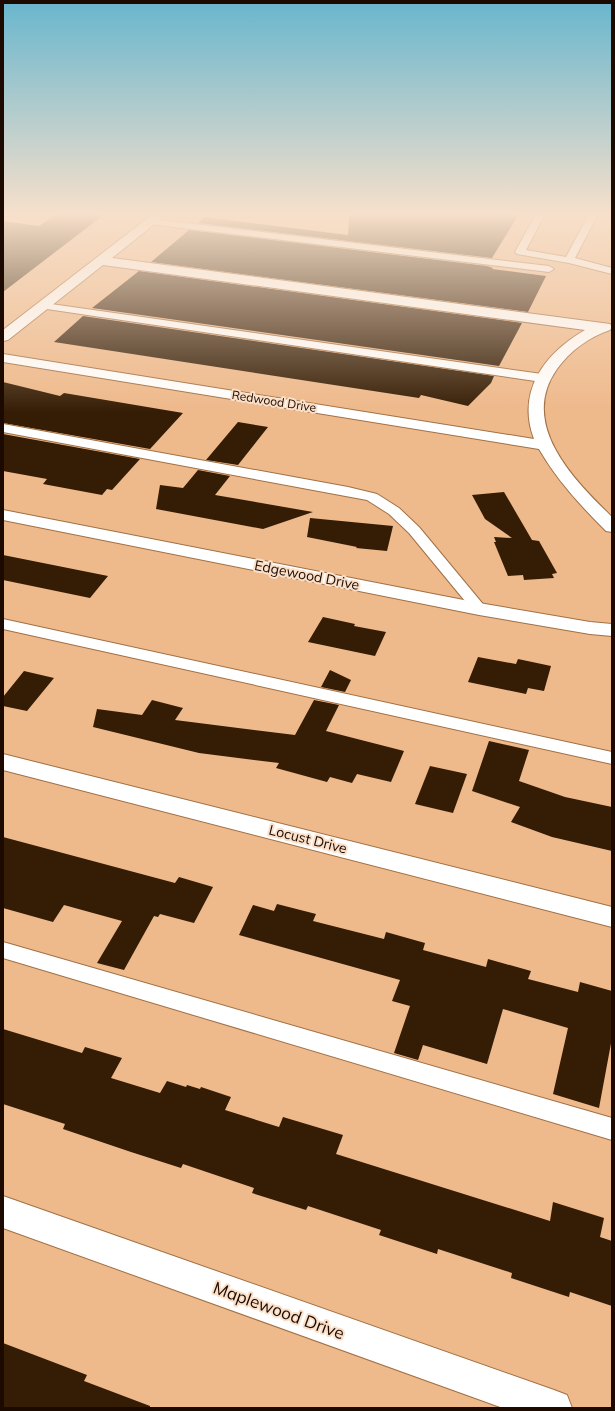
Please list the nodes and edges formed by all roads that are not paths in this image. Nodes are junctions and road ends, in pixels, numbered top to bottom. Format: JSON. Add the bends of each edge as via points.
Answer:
{"nodes":[{"id":1,"x":78,"y":280,"type":"edge"},
{"id":2,"x":248,"y":280,"type":"edge"},
{"id":3,"x":44,"y":306,"type":"junction"},
{"id":4,"x":606,"y":326,"type":"edge"},
{"id":5,"x":3,"y":337,"type":"edge"},
{"id":6,"x":3,"y":358,"type":"edge"},
{"id":7,"x":542,"y":378,"type":"junction"},
{"id":8,"x":3,"y":428,"type":"edge"},
{"id":9,"x":544,"y":445,"type":"junction"},
{"id":10,"x":3,"y":515,"type":"edge"},
{"id":11,"x":612,"y":527,"type":"edge"},
{"id":12,"x":479,"y":609,"type":"junction"},
{"id":13,"x":3,"y":624,"type":"edge"},
{"id":14,"x":612,"y":630,"type":"edge"},
{"id":15,"x":612,"y":758,"type":"edge"},
{"id":16,"x":3,"y":762,"type":"edge"},
{"id":17,"x":612,"y":917,"type":"edge"},
{"id":18,"x":3,"y":950,"type":"edge"},
{"id":19,"x":612,"y":1129,"type":"edge"},
{"id":20,"x":3,"y":1212,"type":"edge"},
{"id":21,"x":554,"y":1408,"type":"edge"}],
"edges":[{"from":1,"to":3,"type":"street"},
{"from":2,"to":4,"type":"street"},
{"from":3,"to":5,"type":"street"},
{"from":3,"to":7,"type":"lane"},
{"from":4,"to":7,"type":"street","via":[[562,354]]},
{"from":6,"to":9,"type":"street","name":"Redwood Drive"},
{"from":7,"to":9,"type":"street","via":[[534,409]]},
{"from":8,"to":12,"type":"lane","via":[[372,497],[394,511],[414,530]]},
{"from":9,"to":11,"type":"street","via":[[555,465],[575,490]]},
{"from":10,"to":12,"type":"street","name":"Edgewood Drive"},
{"from":12,"to":14,"type":"street","name":"Edgewood Drive"},
{"from":13,"to":15,"type":"lane"},
{"from":16,"to":17,"type":"street","name":"Locust Drive"},
{"from":18,"to":19,"type":"lane"},
{"from":20,"to":21,"type":"street","name":"Maplewood Drive"}]}
